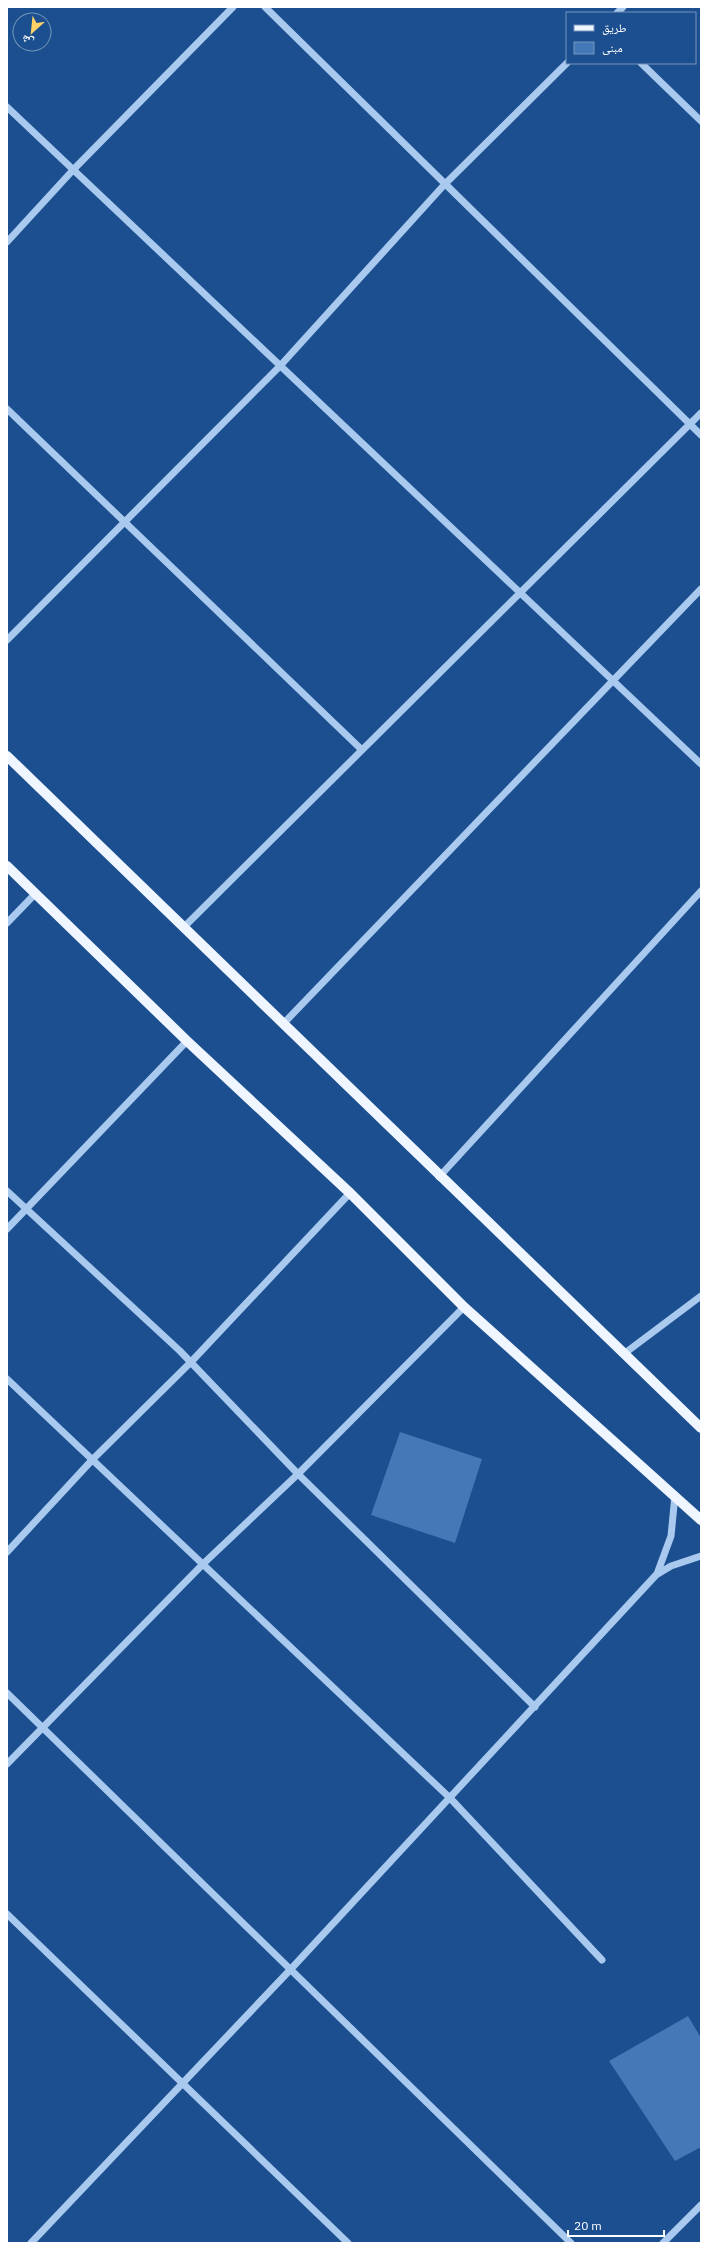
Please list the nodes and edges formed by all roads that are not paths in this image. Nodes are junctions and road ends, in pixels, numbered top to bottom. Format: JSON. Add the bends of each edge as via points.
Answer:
{"nodes":[{"id":1,"x":233,"y":7,"type":"edge"},
{"id":2,"x":265,"y":7,"type":"edge"},
{"id":3,"x":566,"y":64,"type":"edge"},
{"id":4,"x":642,"y":64,"type":"edge"},
{"id":5,"x":7,"y":107,"type":"edge"},
{"id":6,"x":701,"y":122,"type":"edge"},
{"id":7,"x":72,"y":170,"type":"junction"},
{"id":8,"x":444,"y":185,"type":"junction"},
{"id":9,"x":7,"y":242,"type":"edge"},
{"id":10,"x":280,"y":366,"type":"junction"},
{"id":11,"x":7,"y":409,"type":"edge"},
{"id":12,"x":701,"y":413,"type":"edge"},
{"id":13,"x":691,"y":424,"type":"junction"},
{"id":14,"x":701,"y":435,"type":"edge"},
{"id":15,"x":125,"y":522,"type":"junction"},
{"id":16,"x":701,"y":589,"type":"edge"},
{"id":17,"x":520,"y":594,"type":"junction"},
{"id":18,"x":7,"y":640,"type":"edge"},
{"id":19,"x":613,"y":682,"type":"junction"},
{"id":20,"x":362,"y":750,"type":"junction"},
{"id":21,"x":7,"y":756,"type":"edge"},
{"id":22,"x":701,"y":764,"type":"edge"},
{"id":23,"x":7,"y":866,"type":"edge"},
{"id":24,"x":701,"y":891,"type":"edge"},
{"id":25,"x":35,"y":894,"type":"junction"},
{"id":26,"x":7,"y":923,"type":"edge"},
{"id":27,"x":183,"y":928,"type":"junction"},
{"id":28,"x":283,"y":1024,"type":"junction"},
{"id":29,"x":187,"y":1041,"type":"junction"},
{"id":30,"x":439,"y":1177,"type":"junction"},
{"id":31,"x":7,"y":1191,"type":"edge"},
{"id":32,"x":350,"y":1193,"type":"junction"},
{"id":33,"x":27,"y":1209,"type":"junction"},
{"id":34,"x":7,"y":1229,"type":"edge"},
{"id":35,"x":701,"y":1296,"type":"edge"},
{"id":36,"x":464,"y":1307,"type":"junction"},
{"id":37,"x":625,"y":1353,"type":"junction"},
{"id":38,"x":191,"y":1362,"type":"junction"},
{"id":39,"x":7,"y":1379,"type":"edge"},
{"id":40,"x":701,"y":1428,"type":"edge"},
{"id":41,"x":93,"y":1459,"type":"junction"},
{"id":42,"x":298,"y":1474,"type":"junction"},
{"id":43,"x":675,"y":1495,"type":"junction"},
{"id":44,"x":701,"y":1520,"type":"edge"},
{"id":45,"x":7,"y":1552,"type":"edge"},
{"id":46,"x":701,"y":1556,"type":"edge"},
{"id":47,"x":203,"y":1564,"type":"junction"},
{"id":48,"x":656,"y":1574,"type":"junction"},
{"id":49,"x":7,"y":1694,"type":"edge"},
{"id":50,"x":535,"y":1707,"type":"junction"},
{"id":51,"x":43,"y":1729,"type":"junction"},
{"id":52,"x":7,"y":1764,"type":"edge"},
{"id":53,"x":450,"y":1798,"type":"junction"},
{"id":54,"x":7,"y":1914,"type":"edge"},
{"id":55,"x":602,"y":1960,"type":"dead end"},
{"id":56,"x":290,"y":1970,"type":"junction"},
{"id":57,"x":182,"y":2083,"type":"junction"},
{"id":58,"x":701,"y":2205,"type":"edge"},
{"id":59,"x":31,"y":2243,"type":"edge"},
{"id":60,"x":348,"y":2243,"type":"edge"},
{"id":61,"x":571,"y":2243,"type":"edge"},
{"id":62,"x":663,"y":2243,"type":"edge"}],
"edges":[{"from":1,"to":7,"type":"street"},
{"from":2,"to":8,"type":"street"},
{"from":3,"to":8,"type":"street"},
{"from":4,"to":6,"type":"street"},
{"from":5,"to":7,"type":"street"},
{"from":7,"to":9,"type":"street"},
{"from":7,"to":10,"type":"street"},
{"from":8,"to":10,"type":"street"},
{"from":8,"to":13,"type":"street"},
{"from":10,"to":15,"type":"street"},
{"from":10,"to":17,"type":"street"},
{"from":11,"to":15,"type":"street"},
{"from":12,"to":13,"type":"street"},
{"from":13,"to":14,"type":"street"},
{"from":13,"to":17,"type":"street"},
{"from":15,"to":18,"type":"street"},
{"from":15,"to":20,"type":"street"},
{"from":16,"to":19,"type":"street"},
{"from":17,"to":19,"type":"street"},
{"from":17,"to":20,"type":"street"},
{"from":19,"to":22,"type":"street"},
{"from":19,"to":28,"type":"street"},
{"from":20,"to":27,"type":"street"},
{"from":21,"to":27,"type":"main road"},
{"from":23,"to":25,"type":"main road"},
{"from":24,"to":30,"type":"street"},
{"from":25,"to":26,"type":"street"},
{"from":25,"to":29,"type":"main road"},
{"from":27,"to":28,"type":"main road"},
{"from":28,"to":30,"type":"main road"},
{"from":29,"to":32,"type":"main road"},
{"from":29,"to":33,"type":"street"},
{"from":30,"to":37,"type":"main road"},
{"from":31,"to":33,"type":"street"},
{"from":32,"to":36,"type":"main road"},
{"from":32,"to":38,"type":"street"},
{"from":33,"to":34,"type":"street"},
{"from":33,"to":38,"type":"street"},
{"from":35,"to":37,"type":"street"},
{"from":36,"to":42,"type":"street"},
{"from":36,"to":43,"type":"main road"},
{"from":37,"to":40,"type":"main road"},
{"from":38,"to":41,"type":"street"},
{"from":38,"to":42,"type":"street"},
{"from":39,"to":41,"type":"street"},
{"from":41,"to":45,"type":"street"},
{"from":41,"to":47,"type":"street"},
{"from":42,"to":47,"type":"street"},
{"from":42,"to":50,"type":"street"},
{"from":43,"to":44,"type":"main road"},
{"from":43,"to":48,"type":"street","via":[[671,1536]]},
{"from":46,"to":48,"type":"street"},
{"from":47,"to":51,"type":"street"},
{"from":47,"to":53,"type":"street"},
{"from":48,"to":50,"type":"street"},
{"from":49,"to":51,"type":"street"},
{"from":50,"to":53,"type":"street"},
{"from":51,"to":52,"type":"street"},
{"from":51,"to":56,"type":"street"},
{"from":53,"to":55,"type":"street"},
{"from":53,"to":56,"type":"street"},
{"from":54,"to":57,"type":"street"},
{"from":56,"to":57,"type":"street"},
{"from":56,"to":61,"type":"street"},
{"from":57,"to":59,"type":"street"},
{"from":57,"to":60,"type":"street"},
{"from":58,"to":62,"type":"street"}]}
